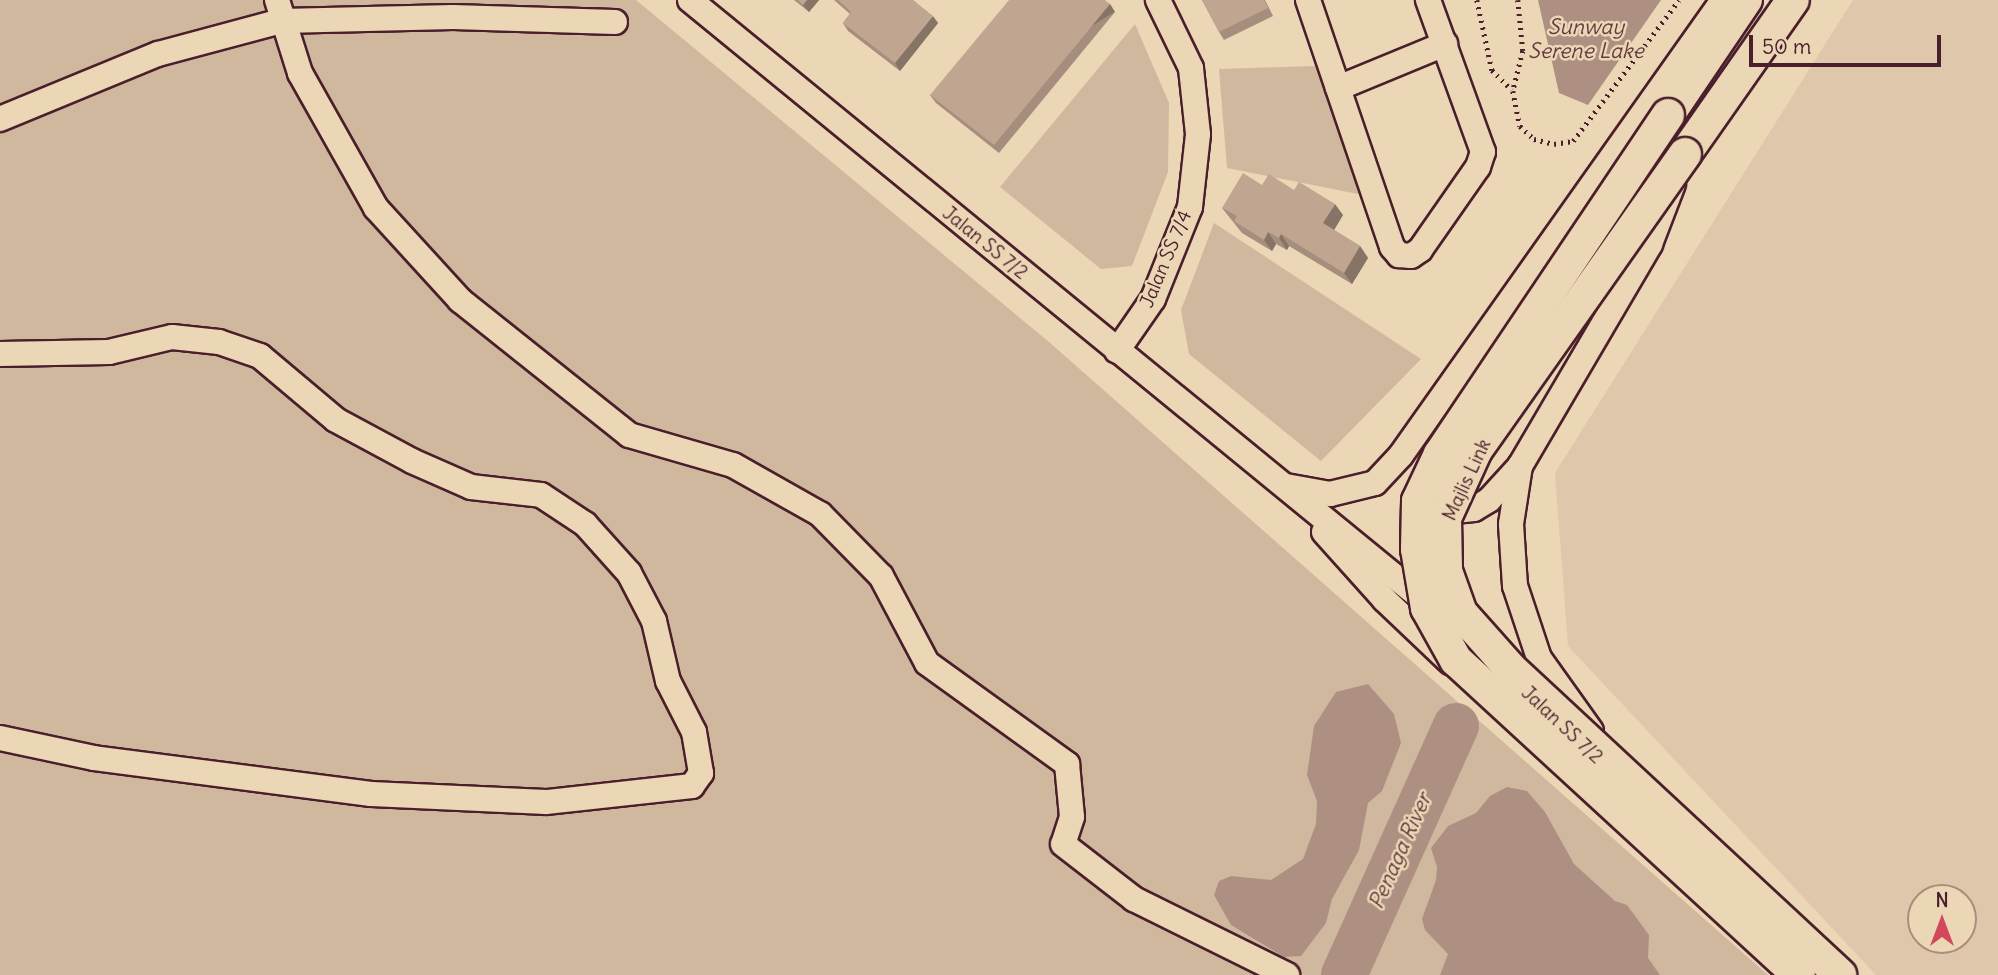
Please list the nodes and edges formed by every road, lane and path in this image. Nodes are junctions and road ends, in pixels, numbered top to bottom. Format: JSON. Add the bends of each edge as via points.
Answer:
{"nodes":[{"id":1,"x":690,"y":0,"type":"edge"},
{"id":2,"x":1158,"y":0,"type":"edge"},
{"id":3,"x":1308,"y":0,"type":"edge"},
{"id":4,"x":1428,"y":0,"type":"edge"},
{"id":5,"x":1477,"y":0,"type":"edge"},
{"id":6,"x":1518,"y":0,"type":"edge"},
{"id":7,"x":1679,"y":0,"type":"edge"},
{"id":8,"x":1723,"y":0,"type":"edge"},
{"id":9,"x":1746,"y":0,"type":"edge"},
{"id":10,"x":1793,"y":0,"type":"edge"},
{"id":11,"x":279,"y":10,"type":"edge"},
{"id":12,"x":615,"y":22,"type":"dead end"},
{"id":13,"x":1445,"y":44,"type":"junction"},
{"id":14,"x":1338,"y":88,"type":"junction"},
{"id":15,"x":1513,"y":91,"type":"junction"},
{"id":16,"x":0,"y":119,"type":"edge"},
{"id":17,"x":1685,"y":154,"type":"junction"},
{"id":18,"x":1117,"y":351,"type":"junction"},
{"id":19,"x":0,"y":354,"type":"edge"},
{"id":20,"x":1457,"y":379,"type":"junction"},
{"id":21,"x":1520,"y":466,"type":"junction"},
{"id":22,"x":1282,"y":485,"type":"junction"},
{"id":23,"x":0,"y":738,"type":"edge"},
{"id":24,"x":1634,"y":791,"type":"junction"},
{"id":25,"x":1782,"y":927,"type":"junction"},
{"id":26,"x":1757,"y":952,"type":"junction"},
{"id":27,"x":1287,"y":975,"type":"edge"},
{"id":28,"x":1782,"y":975,"type":"edge"},
{"id":29,"x":1799,"y":975,"type":"edge"},
{"id":30,"x":1837,"y":975,"type":"edge"}],
"edges":[{"from":1,"to":18,"type":"street","name":"Jalan SS 7/2"},
{"from":2,"to":18,"type":"street","name":"Jalan SS 7/4","via":[[1191,68],[1198,134],[1190,207],[1153,299]]},
{"from":3,"to":14,"type":"street"},
{"from":4,"to":13,"type":"street"},
{"from":5,"to":15,"type":"path","via":[[1492,70]]},
{"from":6,"to":15,"type":"path","via":[[1523,51]]},
{"from":7,"to":15,"type":"path","via":[[1573,141],[1554,144],[1534,139],[1520,126]]},
{"from":8,"to":20,"type":"street"},
{"from":9,"to":29,"type":"main road","name":"Majlis Link","bridge":true,"via":[[1440,454],[1418,501],[1417,549],[1427,608],[1457,660]]},
{"from":10,"to":17,"type":"main road","name":"Majlis Link"},
{"from":11,"to":12,"type":"street"},
{"from":11,"to":16,"type":"street"},
{"from":11,"to":27,"type":"street","via":[[300,73],[376,208],[460,300],[629,435],[733,465],[820,514],[881,576],[927,663],[1067,764],[1072,817],[1063,844],[1134,899]]},
{"from":13,"to":14,"type":"street"},
{"from":13,"to":14,"type":"street","via":[[1483,152],[1478,167],[1411,256],[1399,255],[1392,247]]},
{"from":17,"to":21,"type":"street","via":[[1650,244]]},
{"from":17,"to":30,"type":"main road","name":"Majlis Link","bridge":true,"via":[[1476,450],[1445,518],[1446,571],[1461,613],[1510,668]]},
{"from":18,"to":22,"type":"street","name":"Jalan SS 7/2"},
{"from":19,"to":23,"type":"street","via":[[109,352],[172,337],[219,342],[260,356],[336,420],[412,461],[471,487],[541,495],[585,524],[629,573],[654,621],[668,681],[694,732],[701,773],[692,786],[546,802],[385,795],[94,758]]},
{"from":20,"to":21,"type":"street","via":[[1428,438],[1425,492],[1455,511],[1474,509],[1489,500]]},
{"from":20,"to":22,"type":"street","via":[[1375,483],[1330,494]]},
{"from":21,"to":24,"type":"street","via":[[1511,524],[1515,586],[1539,658]]},
{"from":22,"to":24,"type":"street","name":"Jalan SS 7/2","via":[[1400,577]]},
{"from":22,"to":26,"type":"street","name":"Jalan SS 7/2","via":[[1385,600]]},
{"from":24,"to":25,"type":"street","name":"Jalan SS 7/2"},
{"from":25,"to":26,"type":"street"},
{"from":25,"to":30,"type":"street","name":"Jalan SS 7/2"},
{"from":26,"to":28,"type":"street","name":"Jalan SS 7/2"}]}
